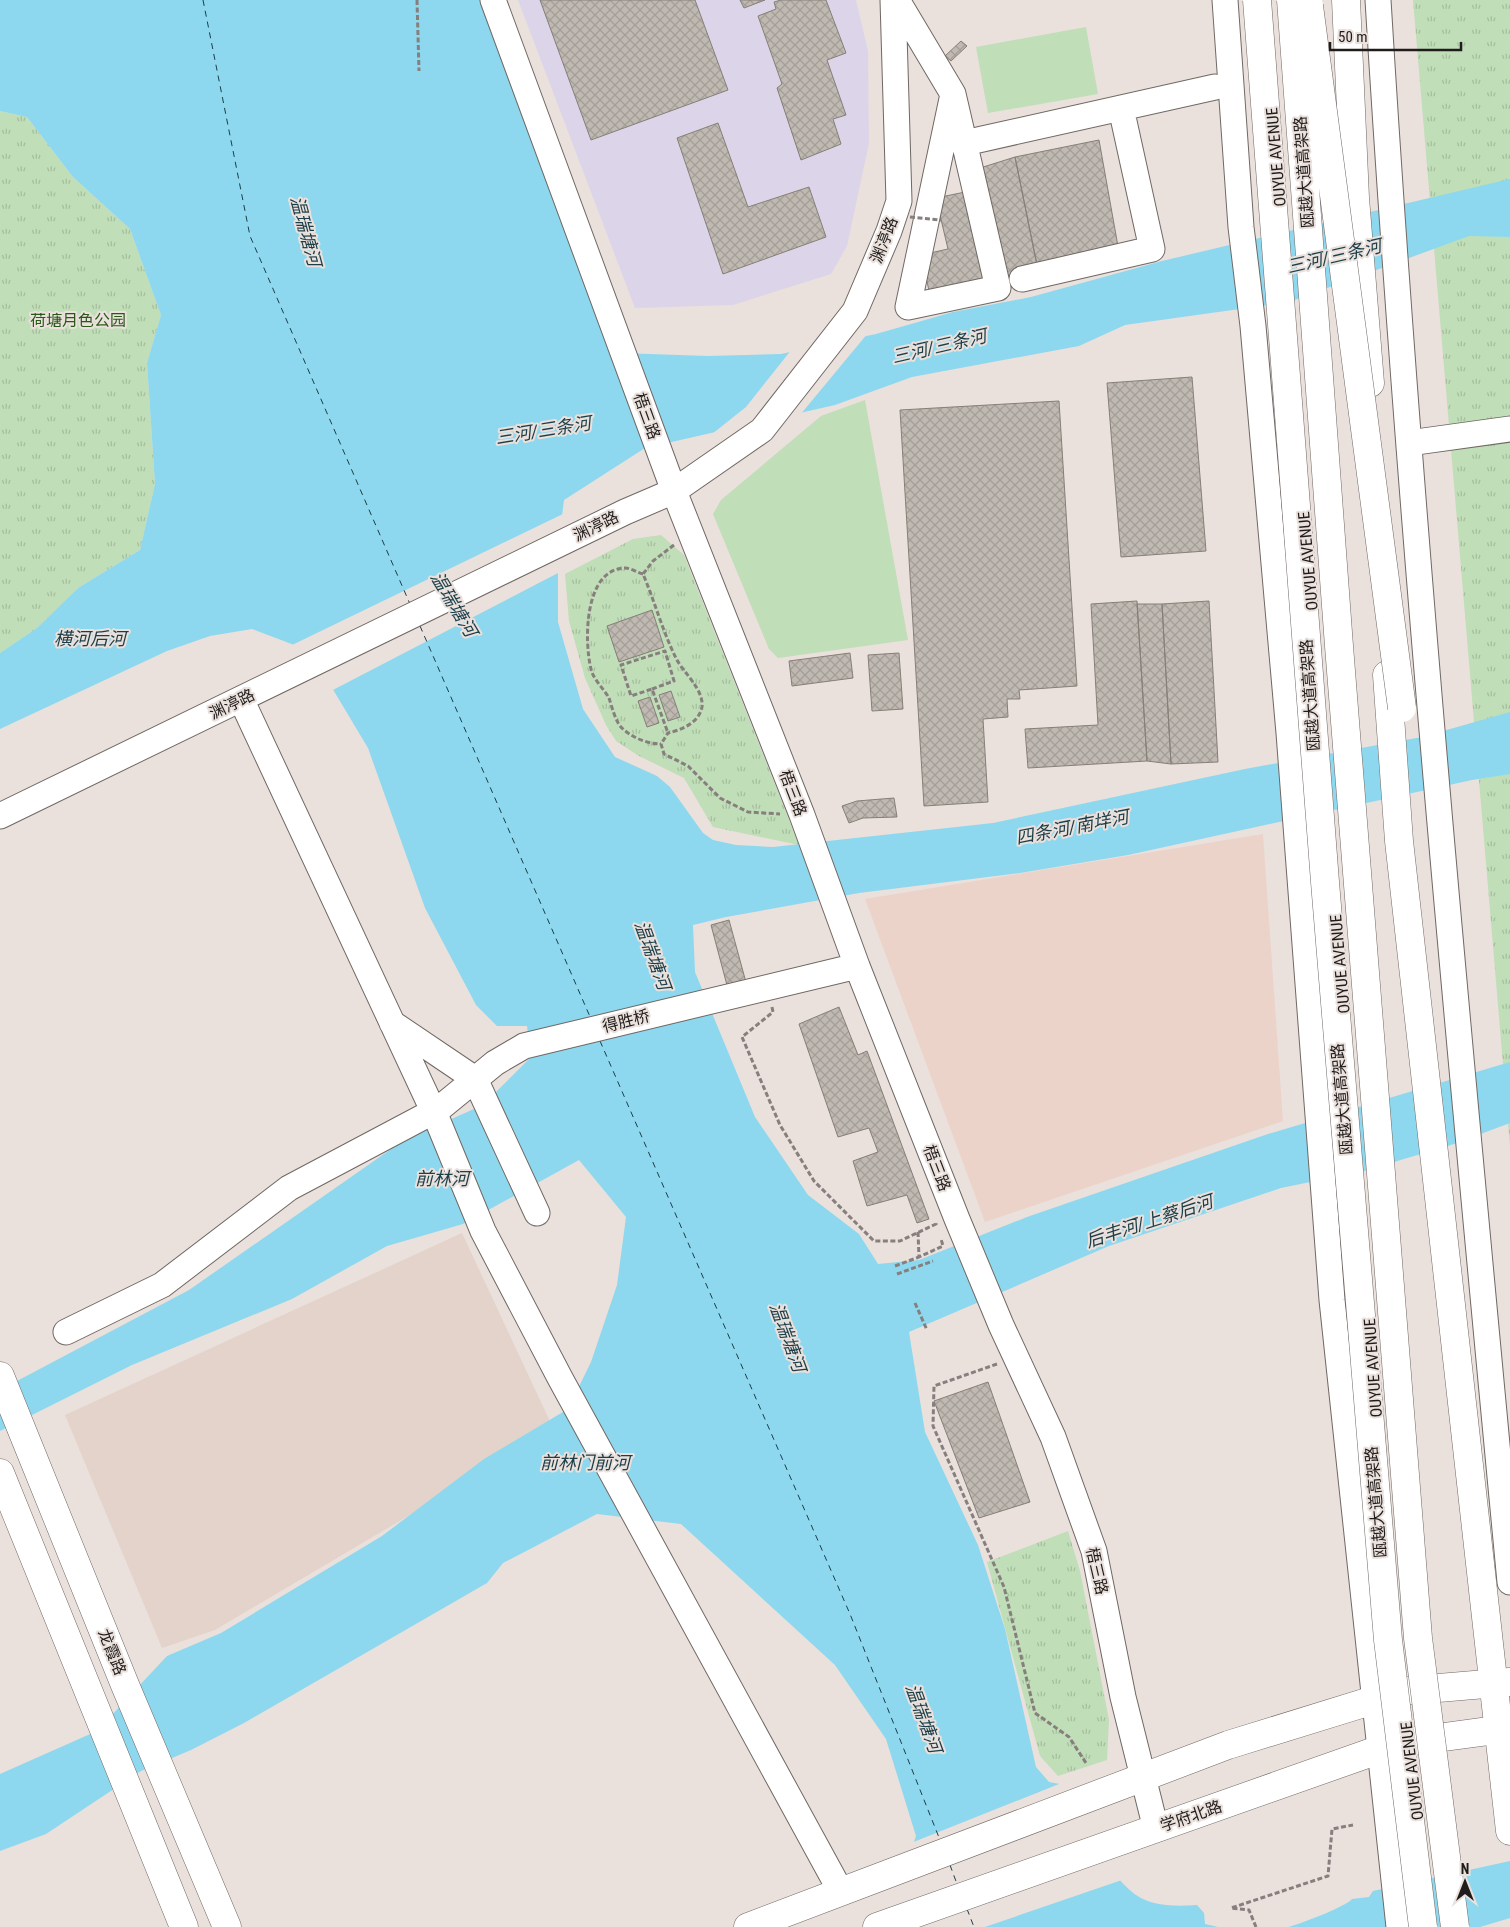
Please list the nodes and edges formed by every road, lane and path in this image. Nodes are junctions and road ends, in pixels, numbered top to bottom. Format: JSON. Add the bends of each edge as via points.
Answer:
{"nodes":[{"id":1,"x":417,"y":0,"type":"edge"},
{"id":2,"x":494,"y":0,"type":"edge"},
{"id":3,"x":895,"y":0,"type":"edge"},
{"id":4,"x":1225,"y":0,"type":"edge"},
{"id":5,"x":1257,"y":0,"type":"edge"},
{"id":6,"x":1261,"y":0,"type":"edge"},
{"id":7,"x":1291,"y":0,"type":"edge"},
{"id":8,"x":1309,"y":0,"type":"edge"},
{"id":9,"x":1346,"y":0,"type":"edge"},
{"id":10,"x":1378,"y":0,"type":"edge"},
{"id":11,"x":419,"y":71,"type":"dead end"},
{"id":12,"x":1214,"y":87,"type":"dead end"},
{"id":13,"x":954,"y":94,"type":"junction"},
{"id":14,"x":1121,"y":108,"type":"junction"},
{"id":15,"x":978,"y":140,"type":"dead end"},
{"id":16,"x":910,"y":217,"type":"dead end"},
{"id":17,"x":941,"y":220,"type":"dead end"},
{"id":18,"x":1022,"y":279,"type":"dead end"},
{"id":19,"x":1510,"y":429,"type":"edge"},
{"id":20,"x":1409,"y":444,"type":"junction"},
{"id":21,"x":674,"y":491,"type":"junction"},
{"id":22,"x":690,"y":532,"type":"junction"},
{"id":23,"x":643,"y":574,"type":"junction"},
{"id":24,"x":652,"y":689,"type":"junction"},
{"id":25,"x":241,"y":700,"type":"junction"},
{"id":26,"x":668,"y":733,"type":"junction"},
{"id":27,"x":661,"y":744,"type":"junction"},
{"id":28,"x":0,"y":816,"type":"edge"},
{"id":29,"x":804,"y":822,"type":"junction"},
{"id":30,"x":1407,"y":840,"type":"junction"},
{"id":31,"x":857,"y":966,"type":"junction"},
{"id":32,"x":767,"y":987,"type":"junction"},
{"id":33,"x":391,"y":1022,"type":"junction"},
{"id":34,"x":474,"y":1079,"type":"junction"},
{"id":35,"x":434,"y":1116,"type":"junction"},
{"id":36,"x":1452,"y":1166,"type":"junction"},
{"id":37,"x":537,"y":1213,"type":"dead end"},
{"id":38,"x":932,"y":1215,"type":"dead end"},
{"id":39,"x":946,"y":1221,"type":"junction"},
{"id":40,"x":918,"y":1232,"type":"junction"},
{"id":41,"x":920,"y":1256,"type":"junction"},
{"id":42,"x":908,"y":1261,"type":"junction"},
{"id":43,"x":933,"y":1261,"type":"dead end"},
{"id":44,"x":895,"y":1266,"type":"dead end"},
{"id":45,"x":911,"y":1269,"type":"junction"},
{"id":46,"x":897,"y":1274,"type":"dead end"},
{"id":47,"x":915,"y":1303,"type":"dead end"},
{"id":48,"x":927,"y":1330,"type":"dead end"},
{"id":49,"x":66,"y":1332,"type":"dead end"},
{"id":50,"x":1015,"y":1355,"type":"junction"},
{"id":51,"x":0,"y":1376,"type":"edge"},
{"id":52,"x":0,"y":1472,"type":"edge"},
{"id":53,"x":1510,"y":1582,"type":"edge"},
{"id":54,"x":1502,"y":1683,"type":"edge"},
{"id":55,"x":1403,"y":1691,"type":"junction"},
{"id":56,"x":1376,"y":1699,"type":"junction"},
{"id":57,"x":1504,"y":1728,"type":"edge"},
{"id":58,"x":1407,"y":1742,"type":"junction"},
{"id":59,"x":1381,"y":1749,"type":"junction"},
{"id":60,"x":1086,"y":1762,"type":"dead end"},
{"id":61,"x":1143,"y":1777,"type":"junction"},
{"id":62,"x":1353,"y":1825,"type":"dead end"},
{"id":63,"x":1156,"y":1829,"type":"junction"},
{"id":64,"x":1510,"y":1831,"type":"edge"},
{"id":65,"x":841,"y":1892,"type":"junction"},
{"id":66,"x":184,"y":1927,"type":"edge"},
{"id":67,"x":227,"y":1927,"type":"edge"},
{"id":68,"x":748,"y":1927,"type":"edge"},
{"id":69,"x":877,"y":1927,"type":"edge"},
{"id":70,"x":1256,"y":1927,"type":"edge"},
{"id":71,"x":1399,"y":1927,"type":"edge"},
{"id":72,"x":1423,"y":1927,"type":"edge"},
{"id":73,"x":1434,"y":1927,"type":"edge"},
{"id":74,"x":1455,"y":1927,"type":"edge"}],
"edges":[{"from":1,"to":11,"type":"path"},
{"from":2,"to":21,"type":"street","name":"梧三路"},
{"from":3,"to":13,"type":"street"},
{"from":3,"to":21,"type":"street","name":"渊渟路","via":[[899,201],[855,311],[762,430]]},
{"from":4,"to":56,"type":"street","via":[[1241,227],[1290,732],[1333,1310]]},
{"from":5,"to":72,"type":"main road","name":"瓯越大道高架路","bridge":true,"via":[[1324,882],[1386,1620]]},
{"from":6,"to":55,"type":"main road","name":"OUYUE AVENUE","via":[[1282,214],[1367,1269],[1381,1490]]},
{"from":7,"to":74,"type":"main road","name":"瓯越大道高架路","bridge":true,"via":[[1418,1638]]},
{"from":8,"to":30,"type":"main road","bridge":true,"via":[[1387,591]]},
{"from":9,"to":30,"type":"main road","via":[[1355,198],[1366,303],[1389,716]]},
{"from":10,"to":20,"type":"street"},
{"from":12,"to":14,"type":"street"},
{"from":13,"to":13,"type":"street","via":[[998,288],[908,307],[910,297]]},
{"from":14,"to":15,"type":"street"},
{"from":14,"to":18,"type":"street","via":[[1152,249]]},
{"from":16,"to":17,"type":"path","bridge":true},
{"from":19,"to":20,"type":"street"},
{"from":20,"to":36,"type":"street","via":[[1461,1054]]},
{"from":21,"to":22,"type":"street","name":"梧三路"},
{"from":21,"to":25,"type":"street","name":"渊渟路"},
{"from":22,"to":23,"type":"path"},
{"from":22,"to":29,"type":"street","name":"梧三路"},
{"from":23,"to":26,"type":"path","via":[[677,660],[698,691],[702,706],[690,725]]},
{"from":23,"to":27,"type":"path","via":[[625,568],[608,574],[591,597],[591,670],[608,696],[621,728],[650,744]]},
{"from":24,"to":24,"type":"path","via":[[631,696],[620,665],[665,651],[674,681]]},
{"from":24,"to":26,"type":"path"},
{"from":25,"to":28,"type":"street","name":"渊渟路"},
{"from":25,"to":33,"type":"street"},
{"from":26,"to":27,"type":"path"},
{"from":27,"to":29,"type":"path","via":[[664,754],[688,766],[720,798],[748,812]]},
{"from":29,"to":31,"type":"street","name":"梧三路"},
{"from":30,"to":36,"type":"main road","via":[[1432,1064]]},
{"from":31,"to":32,"type":"street","name":"得胜桥"},
{"from":31,"to":39,"type":"street","name":"梧三路"},
{"from":32,"to":34,"type":"street","name":"得胜桥","via":[[524,1046]]},
{"from":32,"to":40,"type":"path","via":[[773,1012],[742,1037],[780,1125],[814,1180],[874,1242],[900,1241]]},
{"from":33,"to":34,"type":"street"},
{"from":33,"to":35,"type":"street"},
{"from":34,"to":35,"type":"street","name":"得胜桥"},
{"from":34,"to":37,"type":"street"},
{"from":35,"to":49,"type":"street","name":"得胜桥","via":[[289,1188],[162,1285]]},
{"from":35,"to":65,"type":"street","via":[[483,1231],[560,1378]]},
{"from":36,"to":53,"type":"street"},
{"from":36,"to":54,"type":"main road","via":[[1474,1512]]},
{"from":38,"to":39,"type":"path"},
{"from":39,"to":40,"type":"path"},
{"from":39,"to":41,"type":"path","via":[[943,1246]]},
{"from":39,"to":50,"type":"street","name":"梧三路"},
{"from":40,"to":41,"type":"path"},
{"from":41,"to":42,"type":"path"},
{"from":42,"to":44,"type":"path"},
{"from":42,"to":45,"type":"path"},
{"from":43,"to":45,"type":"path"},
{"from":45,"to":46,"type":"path"},
{"from":47,"to":48,"type":"path"},
{"from":50,"to":60,"type":"path","via":[[934,1386],[933,1426],[1004,1587],[1035,1713],[1069,1737]]},
{"from":50,"to":61,"type":"street","name":"梧三路","via":[[1053,1437],[1094,1551],[1123,1697]]},
{"from":51,"to":67,"type":"main road","name":"龙霞路"},
{"from":52,"to":66,"type":"main road"},
{"from":54,"to":55,"type":"main road"},
{"from":54,"to":57,"type":"main road"},
{"from":55,"to":56,"type":"main road"},
{"from":55,"to":58,"type":"main road","name":"OUYUE AVENUE"},
{"from":56,"to":59,"type":"street"},
{"from":56,"to":61,"type":"main road","via":[[1228,1745]]},
{"from":57,"to":58,"type":"main road","name":"学府北路"},
{"from":57,"to":64,"type":"main road"},
{"from":58,"to":59,"type":"main road","name":"学府北路"},
{"from":58,"to":73,"type":"main road","name":"OUYUE AVENUE"},
{"from":59,"to":63,"type":"main road","name":"学府北路"},
{"from":59,"to":71,"type":"street"},
{"from":61,"to":63,"type":"street","name":"梧三路"},
{"from":61,"to":65,"type":"main road"},
{"from":62,"to":70,"type":"path","via":[[1332,1829],[1328,1876],[1231,1908],[1249,1910]]},
{"from":63,"to":69,"type":"main road","name":"学府北路"},
{"from":65,"to":68,"type":"main road"}]}
